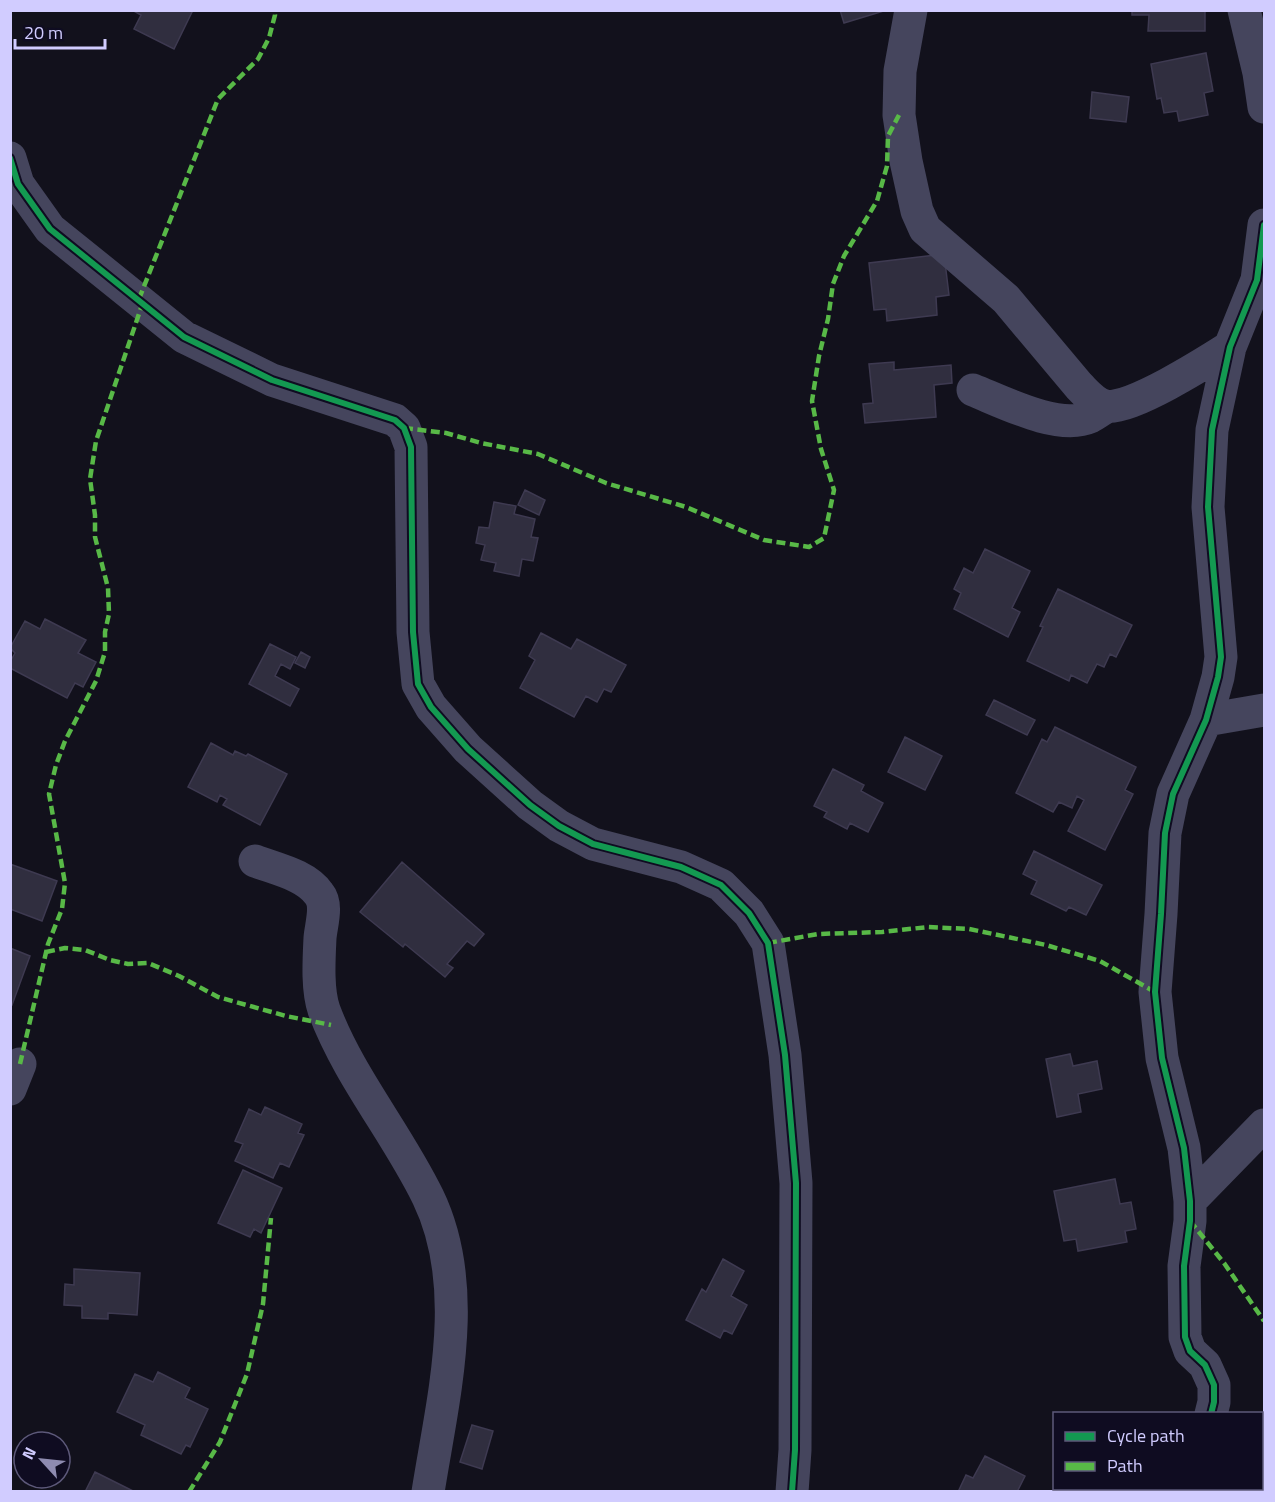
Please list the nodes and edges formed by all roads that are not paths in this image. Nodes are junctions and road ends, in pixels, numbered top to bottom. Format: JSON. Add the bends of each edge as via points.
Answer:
{"nodes":[{"id":1,"x":911,"y":10,"type":"edge"},
{"id":2,"x":1244,"y":10,"type":"edge"},
{"id":3,"x":1264,"y":107,"type":"edge"},
{"id":4,"x":10,"y":158,"type":"edge"},
{"id":5,"x":10,"y":211,"type":"edge"},
{"id":6,"x":50,"y":229,"type":"junction"},
{"id":7,"x":1263,"y":243,"type":"edge"},
{"id":8,"x":1230,"y":347,"type":"junction"},
{"id":9,"x":973,"y":390,"type":"dead end"},
{"id":10,"x":1107,"y":406,"type":"junction"},
{"id":11,"x":1264,"y":710,"type":"edge"},
{"id":12,"x":1206,"y":720,"type":"junction"},
{"id":13,"x":255,"y":861,"type":"dead end"},
{"id":14,"x":1264,"y":1125,"type":"edge"},
{"id":15,"x":1184,"y":1149,"type":"junction"},
{"id":16,"x":1232,"y":1157,"type":"junction"},
{"id":17,"x":1190,"y":1201,"type":"junction"},
{"id":18,"x":1211,"y":1412,"type":"edge"},
{"id":19,"x":428,"y":1491,"type":"edge"},
{"id":20,"x":792,"y":1491,"type":"edge"}],
"edges":[{"from":1,"to":10,"type":"street","via":[[900,71],[899,115],[917,211],[925,229],[1006,298],[1092,400]]},
{"from":2,"to":3,"type":"street"},
{"from":4,"to":6,"type":"street","via":[[18,184]]},
{"from":5,"to":6,"type":"street"},
{"from":6,"to":20,"type":"street","via":[[184,337],[272,380],[395,420],[404,428],[411,447],[413,632],[418,684],[431,707],[468,749],[559,826],[593,844],[681,867],[721,885],[749,913],[768,943],[785,1054],[796,1183]]},
{"from":7,"to":8,"type":"street","via":[[1257,280]]},
{"from":8,"to":10,"type":"street","via":[[1173,382]]},
{"from":8,"to":12,"type":"street","via":[[1212,430],[1208,507],[1221,657]]},
{"from":9,"to":10,"type":"street","via":[[1055,419],[1089,417]]},
{"from":11,"to":12,"type":"street"},
{"from":12,"to":15,"type":"street","via":[[1173,794],[1165,833],[1155,992],[1162,1058]]},
{"from":13,"to":19,"type":"street","via":[[308,883],[321,895],[319,973],[323,1008],[342,1049],[428,1197],[444,1238],[450,1292],[450,1348]]},
{"from":14,"to":16,"type":"street"},
{"from":15,"to":16,"type":"street"},
{"from":15,"to":17,"type":"street"},
{"from":16,"to":17,"type":"street"},
{"from":17,"to":18,"type":"street","via":[[1184,1266],[1185,1337],[1214,1385]]}]}
